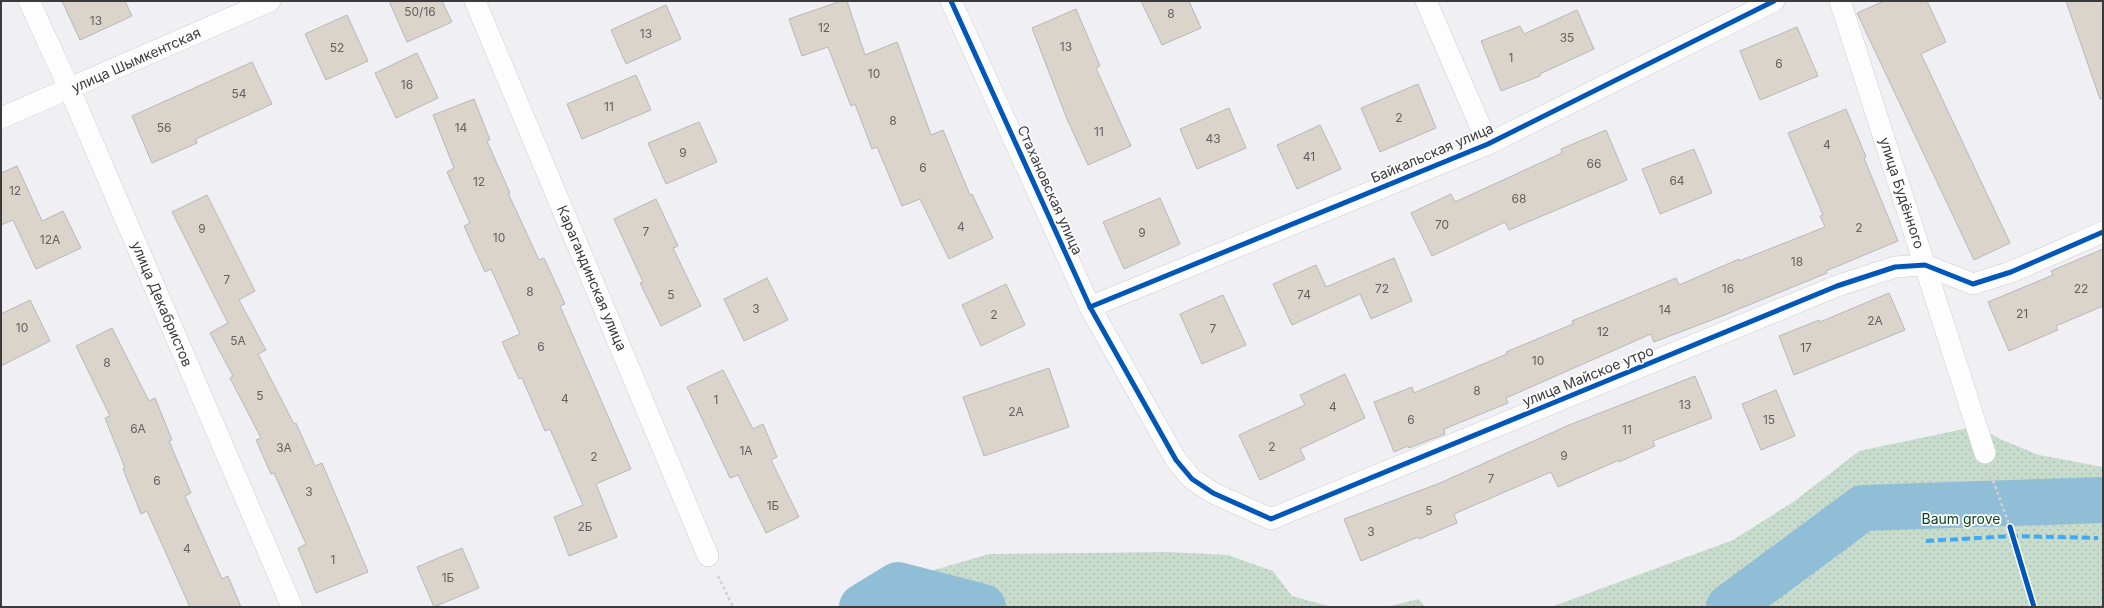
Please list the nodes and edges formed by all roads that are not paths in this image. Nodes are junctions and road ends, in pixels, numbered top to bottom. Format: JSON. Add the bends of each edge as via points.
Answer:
{"nodes":[{"id":1,"x":29,"y":1,"type":"edge"},
{"id":2,"x":270,"y":1,"type":"edge"},
{"id":3,"x":475,"y":1,"type":"edge"},
{"id":4,"x":951,"y":1,"type":"edge"},
{"id":5,"x":1426,"y":1,"type":"edge"},
{"id":6,"x":1774,"y":1,"type":"edge"},
{"id":7,"x":1840,"y":1,"type":"edge"},
{"id":8,"x":70,"y":90,"type":"junction"},
{"id":9,"x":1,"y":118,"type":"edge"},
{"id":10,"x":1488,"y":144,"type":"junction"},
{"id":11,"x":2103,"y":232,"type":"edge"},
{"id":12,"x":1925,"y":265,"type":"junction"},
{"id":13,"x":1090,"y":307,"type":"junction"},
{"id":14,"x":1134,"y":386,"type":"joint"},
{"id":15,"x":1987,"y":461,"type":"road end"},
{"id":16,"x":708,"y":556,"type":"road end"},
{"id":17,"x":292,"y":607,"type":"edge"}],
"edges":[{"from":1,"to":8,"type":"street","name":"улица Декабристов"},
{"from":2,"to":8,"type":"street","name":"улица Шымкентская"},
{"from":3,"to":16,"type":"street","name":"Карагандинская улица"},
{"from":4,"to":13,"type":"street","name":"Стахановская улица"},
{"from":5,"to":10,"type":"street"},
{"from":6,"to":10,"type":"street","name":"Байкальская улица"},
{"from":7,"to":12,"type":"street","name":"улица Будённого"},
{"from":8,"to":9,"type":"street","name":"улица Шымкентская"},
{"from":8,"to":17,"type":"street","name":"улица Декабристов"},
{"from":10,"to":13,"type":"street","name":"Байкальская улица"},
{"from":11,"to":12,"type":"street","name":"улица Майское утро","via":[[2011,272],[1973,284]]},
{"from":12,"to":14,"type":"street","name":"улица Майское утро","via":[[1895,267],[1837,286],[1271,519],[1213,493],[1192,479],[1176,460]]},
{"from":12,"to":15,"type":"street","name":"улица Будённого"},
{"from":13,"to":14,"type":"street","name":"Стахановская улица"}]}
